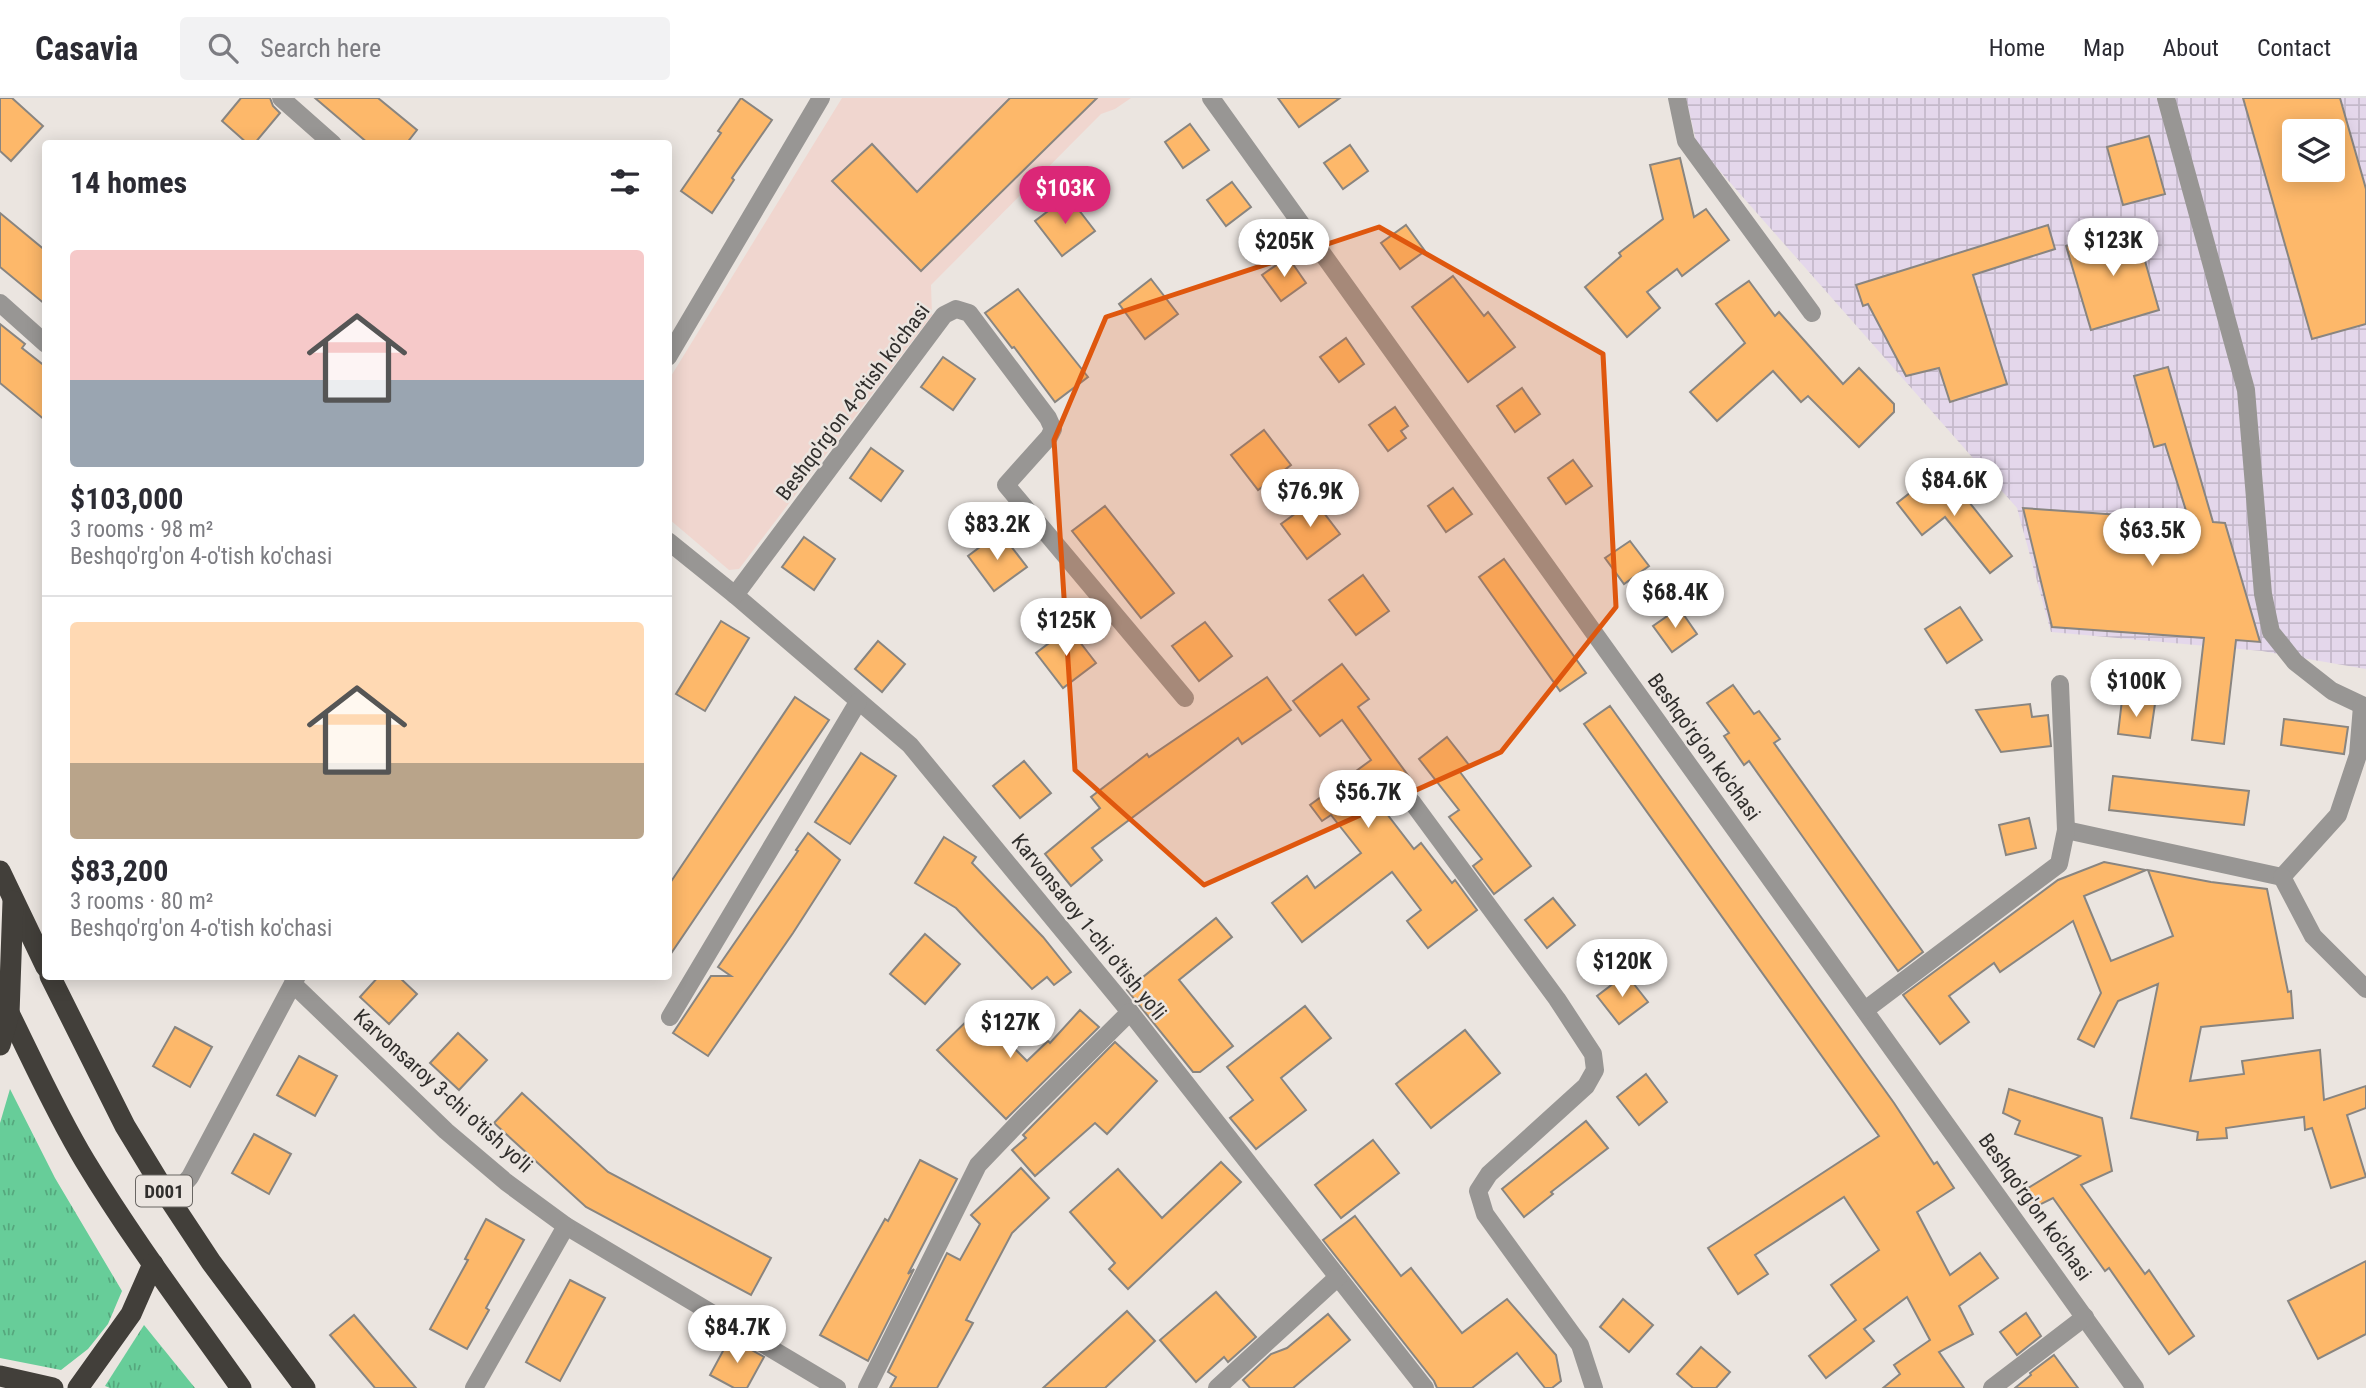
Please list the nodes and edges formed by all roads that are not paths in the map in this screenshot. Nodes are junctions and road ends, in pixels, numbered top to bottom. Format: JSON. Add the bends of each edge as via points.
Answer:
{"nodes":[{"id":1,"x":281,"y":98,"type":"edge"},
{"id":2,"x":821,"y":98,"type":"edge"},
{"id":3,"x":1211,"y":98,"type":"edge"},
{"id":4,"x":1677,"y":98,"type":"edge"},
{"id":5,"x":2166,"y":98,"type":"edge"},
{"id":6,"x":328,"y":140,"type":"edge"},
{"id":7,"x":0,"y":303,"type":"edge"},
{"id":8,"x":1812,"y":313,"type":"dead end"},
{"id":9,"x":42,"y":340,"type":"edge"},
{"id":10,"x":672,"y":350,"type":"edge"},
{"id":11,"x":672,"y":544,"type":"edge"},
{"id":12,"x":735,"y":595,"type":"junction"},
{"id":13,"x":2060,"y":684,"type":"dead end"},
{"id":14,"x":1185,"y":698,"type":"dead end"},
{"id":15,"x":858,"y":702,"type":"junction"},
{"id":16,"x":2364,"y":706,"type":"edge"},
{"id":17,"x":1412,"y":802,"type":"dead end"},
{"id":18,"x":2066,"y":830,"type":"junction"},
{"id":19,"x":0,"y":871,"type":"edge"},
{"id":20,"x":2282,"y":877,"type":"junction"},
{"id":21,"x":13,"y":901,"type":"junction"},
{"id":22,"x":42,"y":959,"type":"edge"},
{"id":23,"x":52,"y":980,"type":"edge"},
{"id":24,"x":295,"y":980,"type":"edge"},
{"id":25,"x":2365,"y":986,"type":"edge"},
{"id":26,"x":5,"y":1004,"type":"edge"},
{"id":27,"x":1865,"y":1010,"type":"junction"},
{"id":28,"x":1130,"y":1012,"type":"junction"},
{"id":29,"x":670,"y":1017,"type":"dead end"},
{"id":30,"x":0,"y":1045,"type":"edge"},
{"id":31,"x":170,"y":1200,"type":"junction"},
{"id":32,"x":566,"y":1226,"type":"junction"},
{"id":33,"x":153,"y":1264,"type":"junction"},
{"id":34,"x":1338,"y":1278,"type":"junction"},
{"id":35,"x":2085,"y":1317,"type":"junction"},
{"id":36,"x":0,"y":1376,"type":"edge"},
{"id":37,"x":52,"y":1388,"type":"edge"},
{"id":38,"x":78,"y":1388,"type":"edge"},
{"id":39,"x":241,"y":1388,"type":"edge"},
{"id":40,"x":305,"y":1388,"type":"edge"},
{"id":41,"x":474,"y":1388,"type":"edge"},
{"id":42,"x":836,"y":1388,"type":"edge"},
{"id":43,"x":867,"y":1388,"type":"edge"},
{"id":44,"x":1216,"y":1388,"type":"edge"},
{"id":45,"x":1425,"y":1388,"type":"edge"},
{"id":46,"x":1594,"y":1388,"type":"edge"},
{"id":47,"x":1992,"y":1388,"type":"edge"},
{"id":48,"x":2135,"y":1388,"type":"edge"}],
"edges":[{"from":1,"to":6,"type":"street"},
{"from":2,"to":10,"type":"street"},
{"from":3,"to":27,"type":"street","name":"Beshqo'rg'on ko'chasi"},
{"from":4,"to":8,"type":"street","via":[[1686,141]]},
{"from":5,"to":16,"type":"street","via":[[2246,390],[2263,594],[2271,632],[2295,662],[2332,691]]},
{"from":7,"to":9,"type":"street"},
{"from":11,"to":12,"type":"street","name":"Karvonsaroy 1-chi o'tish yo'li"},
{"from":12,"to":14,"type":"street","name":"Beshqo'rg'on 4-o'tish ko'chasi","via":[[944,315],[956,309],[969,313],[1053,429],[1006,485]]},
{"from":12,"to":15,"type":"street","name":"Karvonsaroy 1-chi o'tish yo'li"},
{"from":13,"to":18,"type":"street"},
{"from":15,"to":28,"type":"street","name":"Karvonsaroy 1-chi o'tish yo'li","via":[[910,745]]},
{"from":15,"to":29,"type":"street"},
{"from":16,"to":20,"type":"street","via":[[2358,755],[2338,815]]},
{"from":17,"to":46,"type":"street","via":[[1593,1054],[1595,1070],[1586,1086],[1489,1174],[1478,1191],[1485,1214],[1580,1345]]},
{"from":18,"to":20,"type":"street"},
{"from":18,"to":27,"type":"street","via":[[2059,864]]},
{"from":19,"to":21,"type":"highway"},
{"from":20,"to":25,"type":"street","via":[[2313,936]]},
{"from":21,"to":22,"type":"highway"},
{"from":21,"to":26,"type":"highway"},
{"from":23,"to":31,"type":"highway","number":"D001","via":[[125,1126]]},
{"from":24,"to":31,"type":"street","via":[[190,1177]]},
{"from":24,"to":32,"type":"street","name":"Karvonsaroy 3-chi o'tish yo'li","via":[[446,1130]]},
{"from":26,"to":30,"type":"highway"},
{"from":26,"to":33,"type":"highway","number":"D001","via":[[83,1158]]},
{"from":27,"to":35,"type":"street","name":"Beshqo'rg'on ko'chasi"},
{"from":28,"to":34,"type":"street","name":"Karvonsaroy 1-chi o'tish yo'li"},
{"from":28,"to":43,"type":"street","via":[[978,1165]]},
{"from":31,"to":40,"type":"highway","number":"D001"},
{"from":32,"to":41,"type":"street"},
{"from":32,"to":42,"type":"street","name":"Karvonsaroy 3-chi o'tish yo'li"},
{"from":33,"to":38,"type":"highway","via":[[131,1314]]},
{"from":33,"to":39,"type":"highway","number":"D001"},
{"from":34,"to":44,"type":"street"},
{"from":34,"to":45,"type":"street","name":"Karvonsaroy 1-chi o'tish yo'li"},
{"from":35,"to":47,"type":"street"},
{"from":35,"to":48,"type":"street","name":"Beshqo'rg'on ko'chasi"},
{"from":36,"to":37,"type":"highway"}]}
